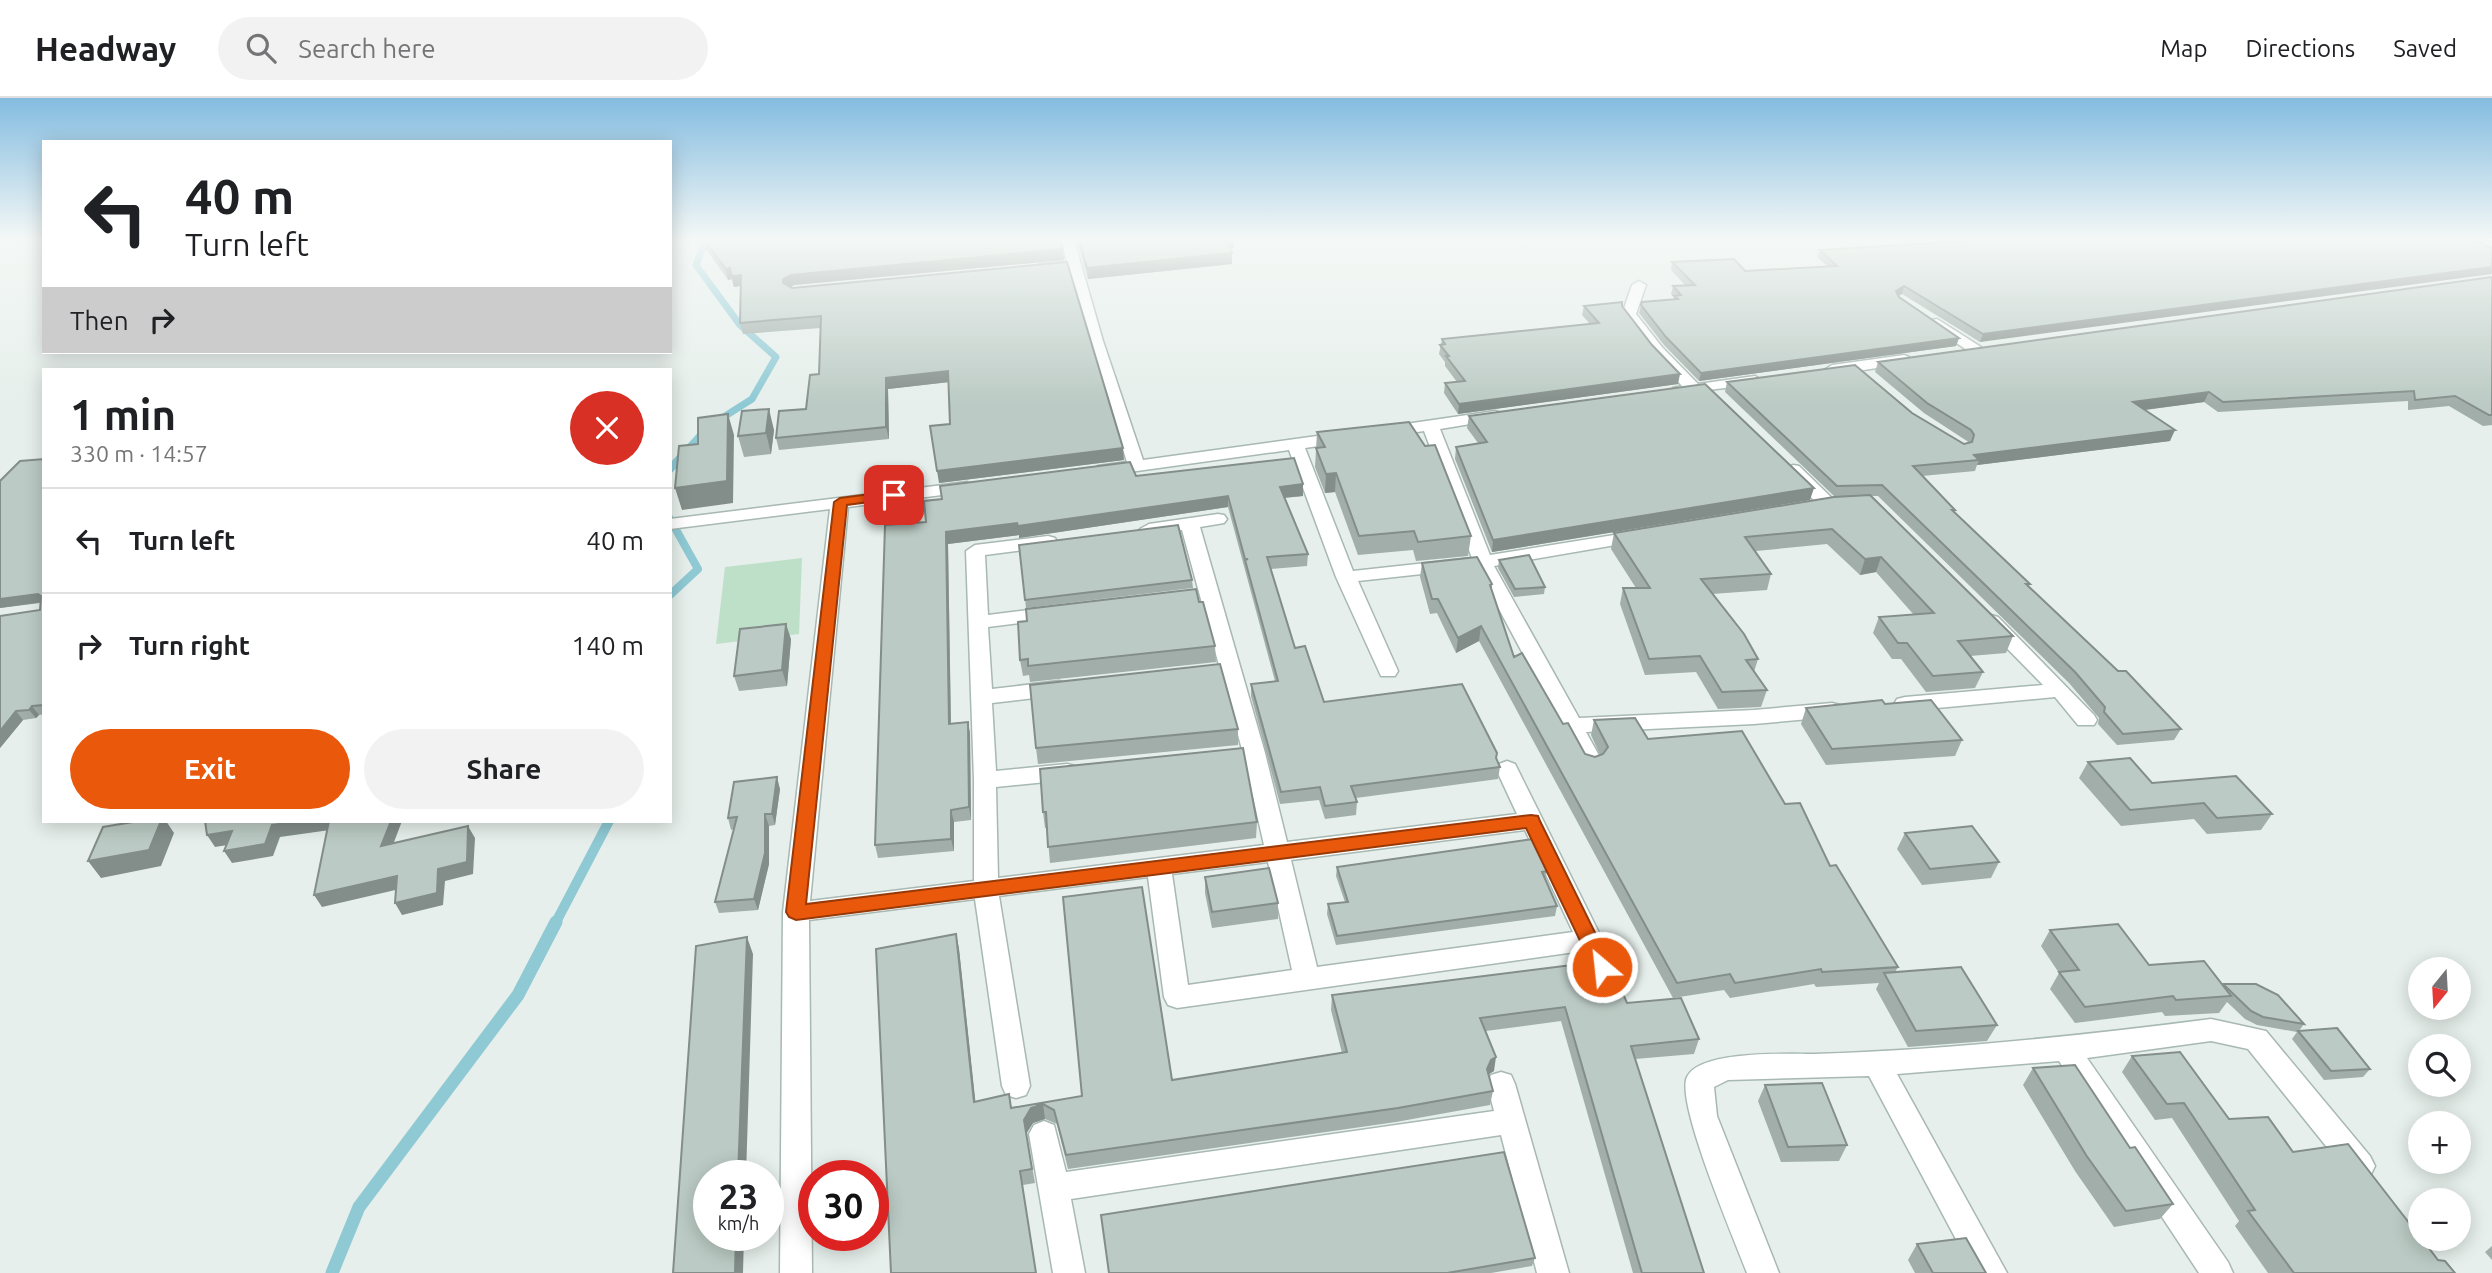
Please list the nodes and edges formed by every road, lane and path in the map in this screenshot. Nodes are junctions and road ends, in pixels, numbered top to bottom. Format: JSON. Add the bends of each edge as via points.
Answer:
{"nodes":[{"id":1,"x":1084,"y":295,"type":"edge"},
{"id":2,"x":1636,"y":295,"type":"edge"},
{"id":3,"x":1924,"y":314,"type":"edge"},
{"id":4,"x":1949,"y":354,"type":"edge"},
{"id":5,"x":1923,"y":358,"type":"edge"},
{"id":6,"x":1857,"y":367,"type":"junction"},
{"id":7,"x":1816,"y":372,"type":"edge"},
{"id":8,"x":1775,"y":378,"type":"edge"},
{"id":9,"x":1877,"y":384,"type":"edge"},
{"id":10,"x":1700,"y":388,"type":"junction"},
{"id":11,"x":1668,"y":393,"type":"edge"},
{"id":12,"x":1725,"y":405,"type":"edge"},
{"id":13,"x":1509,"y":415,"type":"edge"},
{"id":14,"x":1430,"y":425,"type":"junction"},
{"id":15,"x":1296,"y":444,"type":"junction"},
{"id":16,"x":1782,"y":460,"type":"edge"},
{"id":17,"x":1138,"y":466,"type":"junction"},
{"id":18,"x":1083,"y":472,"type":"edge"},
{"id":19,"x":989,"y":484,"type":"edge"},
{"id":20,"x":840,"y":502,"type":"junction"},
{"id":21,"x":1802,"y":510,"type":"edge"},
{"id":22,"x":1217,"y":519,"type":"dead end"},
{"id":23,"x":672,"y":524,"type":"edge"},
{"id":24,"x":1190,"y":524,"type":"junction"},
{"id":25,"x":1136,"y":531,"type":"edge"},
{"id":26,"x":1656,"y":534,"type":"edge"},
{"id":27,"x":1069,"y":539,"type":"edge"},
{"id":28,"x":1483,"y":562,"type":"junction"},
{"id":29,"x":1346,"y":577,"type":"junction"},
{"id":30,"x":1211,"y":594,"type":"junction"},
{"id":31,"x":1184,"y":597,"type":"edge"},
{"id":32,"x":1975,"y":605,"type":"edge"},
{"id":33,"x":1074,"y":610,"type":"edge"},
{"id":34,"x":978,"y":622,"type":"junction"},
{"id":35,"x":1231,"y":669,"type":"junction"},
{"id":36,"x":1388,"y":671,"type":"dead end"},
{"id":37,"x":1203,"y":672,"type":"edge"},
{"id":38,"x":1079,"y":686,"type":"edge"},
{"id":39,"x":2060,"y":690,"type":"junction"},
{"id":40,"x":981,"y":697,"type":"junction"},
{"id":41,"x":1879,"y":706,"type":"edge"},
{"id":42,"x":1851,"y":709,"type":"edge"},
{"id":43,"x":2086,"y":720,"type":"dead end"},
{"id":44,"x":1571,"y":726,"type":"junction"},
{"id":45,"x":1254,"y":752,"type":"junction"},
{"id":46,"x":1227,"y":755,"type":"edge"},
{"id":47,"x":1591,"y":761,"type":"edge"},
{"id":48,"x":1093,"y":769,"type":"edge"},
{"id":49,"x":1507,"y":769,"type":"dead end"},
{"id":50,"x":985,"y":780,"type":"junction"},
{"id":51,"x":1531,"y":821,"type":"junction"},
{"id":52,"x":1278,"y":853,"type":"junction"},
{"id":53,"x":1159,"y":868,"type":"junction"},
{"id":54,"x":986,"y":889,"type":"junction"},
{"id":55,"x":796,"y":912,"type":"junction"},
{"id":56,"x":1588,"y":940,"type":"junction"},
{"id":57,"x":1602,"y":967,"type":"edge"},
{"id":58,"x":1307,"y":979,"type":"junction"},
{"id":59,"x":2066,"y":1049,"type":"junction"},
{"id":60,"x":1877,"y":1064,"type":"junction"},
{"id":61,"x":1501,"y":1084,"type":"dead end"},
{"id":62,"x":1016,"y":1086,"type":"dead end"},
{"id":63,"x":1511,"y":1121,"type":"junction"},
{"id":64,"x":1044,"y":1134,"type":"dead end"},
{"id":65,"x":2374,"y":1185,"type":"edge"},
{"id":66,"x":1055,"y":1187,"type":"junction"},
{"id":67,"x":796,"y":1273,"type":"edge"},
{"id":68,"x":1069,"y":1273,"type":"edge"},
{"id":69,"x":1553,"y":1273,"type":"edge"},
{"id":70,"x":1763,"y":1273,"type":"edge"},
{"id":71,"x":1991,"y":1273,"type":"edge"},
{"id":72,"x":2217,"y":1273,"type":"edge"}],
"edges":[{"from":1,"to":17,"type":"street"},
{"from":2,"to":10,"type":"street","via":[[1629,314],[1657,350]]},
{"from":3,"to":4,"type":"street","via":[[1983,349]]},
{"from":5,"to":6,"type":"street"},
{"from":6,"to":7,"type":"street"},
{"from":6,"to":9,"type":"street"},
{"from":8,"to":10,"type":"street"},
{"from":10,"to":11,"type":"street"},
{"from":10,"to":12,"type":"street"},
{"from":13,"to":14,"type":"street"},
{"from":14,"to":15,"type":"street"},
{"from":14,"to":28,"type":"street"},
{"from":15,"to":17,"type":"street"},
{"from":15,"to":29,"type":"street"},
{"from":16,"to":21,"type":"street","via":[[1836,504]]},
{"from":17,"to":18,"type":"street"},
{"from":19,"to":20,"type":"street"},
{"from":20,"to":23,"type":"street"},
{"from":20,"to":55,"type":"street"},
{"from":22,"to":24,"type":"street"},
{"from":24,"to":25,"type":"street"},
{"from":24,"to":30,"type":"street"},
{"from":26,"to":28,"type":"street"},
{"from":27,"to":34,"type":"street","via":[[975,551]]},
{"from":28,"to":29,"type":"street"},
{"from":28,"to":44,"type":"street"},
{"from":29,"to":36,"type":"street"},
{"from":30,"to":31,"type":"street"},
{"from":30,"to":35,"type":"street"},
{"from":32,"to":39,"type":"street"},
{"from":33,"to":34,"type":"street"},
{"from":34,"to":40,"type":"street"},
{"from":35,"to":37,"type":"street"},
{"from":35,"to":45,"type":"street"},
{"from":38,"to":40,"type":"street"},
{"from":39,"to":41,"type":"street"},
{"from":39,"to":43,"type":"street"},
{"from":40,"to":50,"type":"street"},
{"from":42,"to":44,"type":"street"},
{"from":44,"to":47,"type":"street"},
{"from":45,"to":46,"type":"street"},
{"from":45,"to":52,"type":"street"},
{"from":48,"to":50,"type":"street"},
{"from":49,"to":51,"type":"street"},
{"from":50,"to":54,"type":"street"},
{"from":51,"to":52,"type":"street"},
{"from":51,"to":56,"type":"street"},
{"from":52,"to":53,"type":"street"},
{"from":52,"to":58,"type":"street"},
{"from":53,"to":54,"type":"street"},
{"from":53,"to":58,"type":"street","via":[[1177,997]]},
{"from":54,"to":55,"type":"street"},
{"from":54,"to":62,"type":"street"},
{"from":55,"to":67,"type":"street"},
{"from":56,"to":57,"type":"street"},
{"from":56,"to":58,"type":"street"},
{"from":59,"to":60,"type":"street"},
{"from":59,"to":65,"type":"street","via":[[2211,1030],[2256,1039]]},
{"from":59,"to":72,"type":"street"},
{"from":60,"to":70,"type":"street","via":[[1725,1069],[1699,1081],[1703,1116]]},
{"from":60,"to":71,"type":"street"},
{"from":61,"to":63,"type":"street"},
{"from":63,"to":66,"type":"street"},
{"from":63,"to":69,"type":"street"},
{"from":64,"to":66,"type":"street"},
{"from":66,"to":68,"type":"street"}]}
